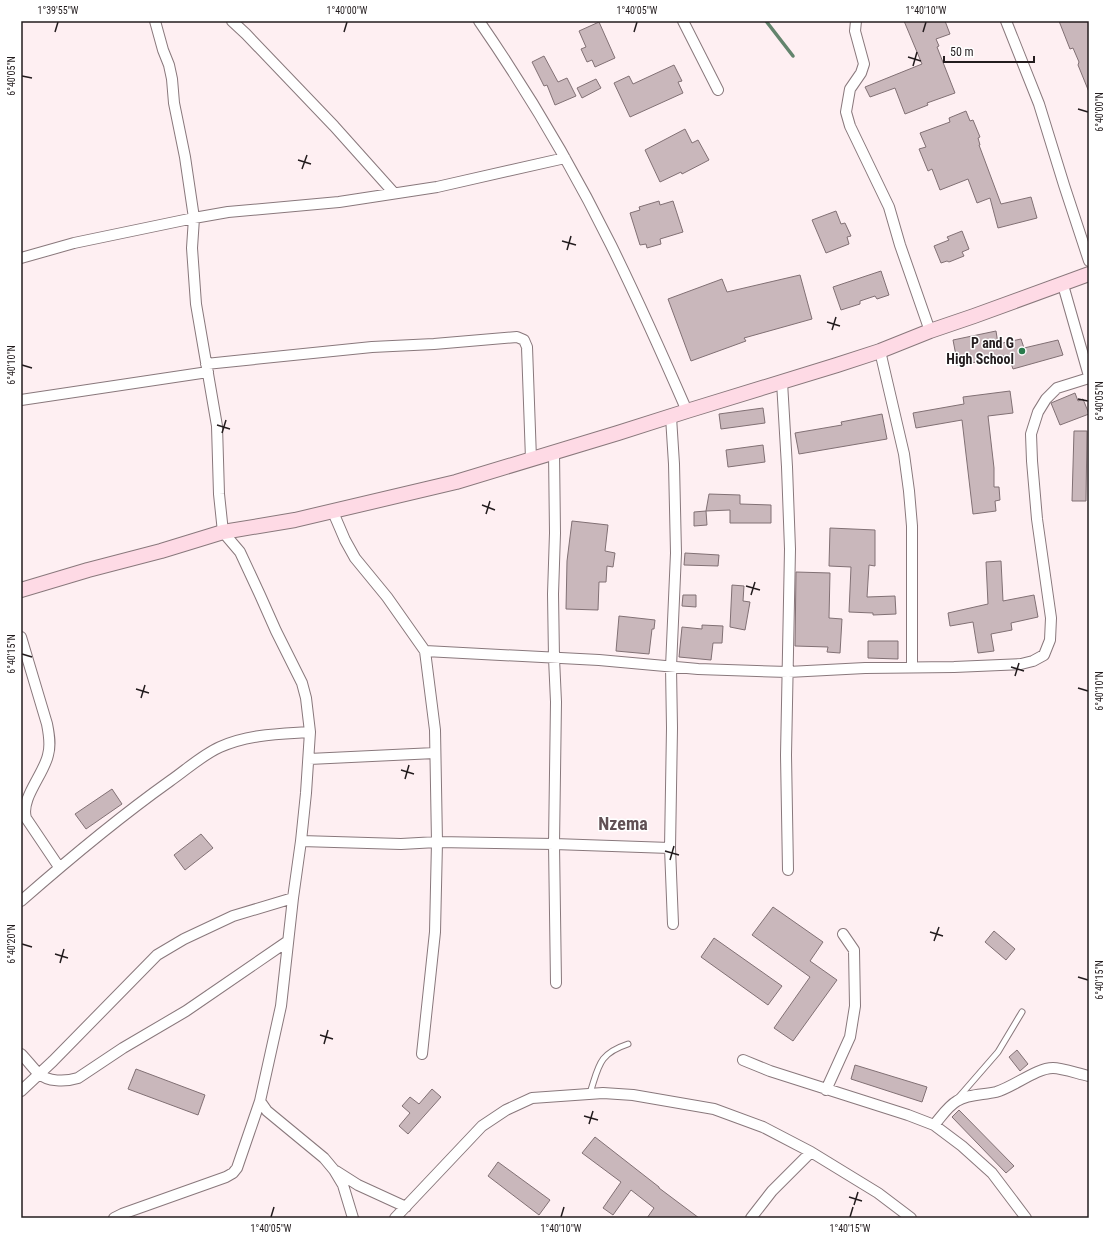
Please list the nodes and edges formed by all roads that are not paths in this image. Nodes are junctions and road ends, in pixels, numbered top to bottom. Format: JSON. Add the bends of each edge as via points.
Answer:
{"nodes":[{"id":1,"x":155,"y":21,"type":"edge"},
{"id":2,"x":232,"y":21,"type":"edge"},
{"id":3,"x":479,"y":21,"type":"edge"},
{"id":4,"x":683,"y":21,"type":"edge"},
{"id":5,"x":856,"y":21,"type":"edge"},
{"id":6,"x":1006,"y":21,"type":"edge"},
{"id":7,"x":718,"y":90,"type":"dead end"},
{"id":8,"x":565,"y":158,"type":"junction"},
{"id":9,"x":394,"y":193,"type":"junction"},
{"id":10,"x":194,"y":218,"type":"junction"},
{"id":11,"x":21,"y":258,"type":"edge"},
{"id":12,"x":1089,"y":261,"type":"edge"},
{"id":13,"x":1089,"y":274,"type":"edge"},
{"id":14,"x":1063,"y":285,"type":"junction"},
{"id":15,"x":930,"y":331,"type":"junction"},
{"id":16,"x":880,"y":351,"type":"junction"},
{"id":17,"x":207,"y":368,"type":"junction"},
{"id":18,"x":1089,"y":377,"type":"edge"},
{"id":19,"x":782,"y":382,"type":"junction"},
{"id":20,"x":21,"y":400,"type":"edge"},
{"id":21,"x":687,"y":411,"type":"junction"},
{"id":22,"x":671,"y":417,"type":"junction"},
{"id":23,"x":554,"y":452,"type":"junction"},
{"id":24,"x":531,"y":459,"type":"junction"},
{"id":25,"x":333,"y":512,"type":"junction"},
{"id":26,"x":224,"y":532,"type":"junction"},
{"id":27,"x":21,"y":590,"type":"edge"},
{"id":28,"x":21,"y":637,"type":"edge"},
{"id":29,"x":425,"y":651,"type":"junction"},
{"id":30,"x":554,"y":658,"type":"junction"},
{"id":31,"x":671,"y":667,"type":"junction"},
{"id":32,"x":912,"y":667,"type":"junction"},
{"id":33,"x":788,"y":672,"type":"junction"},
{"id":34,"x":310,"y":732,"type":"junction"},
{"id":35,"x":435,"y":753,"type":"junction"},
{"id":36,"x":309,"y":759,"type":"junction"},
{"id":37,"x":301,"y":841,"type":"junction"},
{"id":38,"x":437,"y":842,"type":"junction"},
{"id":39,"x":554,"y":844,"type":"junction"},
{"id":40,"x":670,"y":848,"type":"junction"},
{"id":41,"x":59,"y":867,"type":"junction"},
{"id":42,"x":788,"y":870,"type":"dead end"},
{"id":43,"x":293,"y":898,"type":"junction"},
{"id":44,"x":21,"y":901,"type":"edge"},
{"id":45,"x":673,"y":924,"type":"dead end"},
{"id":46,"x":842,"y":934,"type":"dead end"},
{"id":47,"x":288,"y":941,"type":"junction"},
{"id":48,"x":556,"y":982,"type":"dead end"},
{"id":49,"x":1022,"y":1012,"type":"dead end"},
{"id":50,"x":628,"y":1044,"type":"dead end"},
{"id":51,"x":21,"y":1054,"type":"edge"},
{"id":52,"x":422,"y":1054,"type":"dead end"},
{"id":53,"x":743,"y":1060,"type":"dead end"},
{"id":54,"x":39,"y":1074,"type":"junction"},
{"id":55,"x":1089,"y":1076,"type":"edge"},
{"id":56,"x":826,"y":1090,"type":"junction"},
{"id":57,"x":21,"y":1091,"type":"edge"},
{"id":58,"x":590,"y":1094,"type":"junction"},
{"id":59,"x":260,"y":1101,"type":"junction"},
{"id":60,"x":956,"y":1101,"type":"junction"},
{"id":61,"x":934,"y":1125,"type":"junction"},
{"id":62,"x":811,"y":1152,"type":"junction"},
{"id":63,"x":334,"y":1170,"type":"junction"},
{"id":64,"x":406,"y":1207,"type":"junction"},
{"id":65,"x":114,"y":1218,"type":"edge"},
{"id":66,"x":353,"y":1218,"type":"edge"},
{"id":67,"x":395,"y":1218,"type":"edge"},
{"id":68,"x":751,"y":1218,"type":"edge"},
{"id":69,"x":912,"y":1218,"type":"edge"},
{"id":70,"x":1026,"y":1218,"type":"edge"}],
"edges":[{"from":1,"to":10,"type":"street","via":[[172,79]]},
{"from":2,"to":9,"type":"street","via":[[334,126]]},
{"from":3,"to":8,"type":"street"},
{"from":4,"to":7,"type":"street"},
{"from":5,"to":15,"type":"street","via":[[855,31],[864,64],[850,90],[846,112],[850,126],[889,207]]},
{"from":6,"to":12,"type":"street","via":[[1039,104]]},
{"from":8,"to":9,"type":"street","via":[[437,187]]},
{"from":8,"to":21,"type":"street","via":[[611,245]]},
{"from":9,"to":10,"type":"street","via":[[339,202],[228,212]]},
{"from":10,"to":11,"type":"street","via":[[74,243]]},
{"from":10,"to":17,"type":"street","via":[[192,248],[196,304]]},
{"from":13,"to":14,"type":"street"},
{"from":14,"to":15,"type":"street"},
{"from":14,"to":18,"type":"street"},
{"from":15,"to":16,"type":"street"},
{"from":16,"to":19,"type":"street"},
{"from":16,"to":32,"type":"street","via":[[904,454],[909,491],[912,526]]},
{"from":17,"to":20,"type":"street"},
{"from":17,"to":24,"type":"street","via":[[372,347],[517,336],[524,340],[528,347]]},
{"from":17,"to":26,"type":"street","via":[[217,426],[219,494]]},
{"from":18,"to":32,"type":"street","via":[[1057,388],[1038,412],[1032,434],[1037,519],[1051,618],[1050,640],[1044,655],[1033,662],[1021,664]]},
{"from":19,"to":21,"type":"street"},
{"from":19,"to":33,"type":"street","via":[[790,549]]},
{"from":21,"to":22,"type":"street"},
{"from":22,"to":23,"type":"street"},
{"from":22,"to":31,"type":"street","via":[[676,553]]},
{"from":23,"to":24,"type":"street"},
{"from":23,"to":30,"type":"street"},
{"from":24,"to":25,"type":"street","via":[[456,482]]},
{"from":25,"to":26,"type":"street"},
{"from":25,"to":29,"type":"street","via":[[355,558],[387,597]]},
{"from":26,"to":27,"type":"street"},
{"from":26,"to":34,"type":"street","via":[[240,552],[296,669],[306,698]]},
{"from":28,"to":41,"type":"street","via":[[49,738],[46,763],[27,800],[24,813]]},
{"from":29,"to":30,"type":"street"},
{"from":29,"to":35,"type":"street","via":[[435,730]]},
{"from":30,"to":31,"type":"street"},
{"from":30,"to":39,"type":"street"},
{"from":31,"to":33,"type":"street"},
{"from":31,"to":40,"type":"street"},
{"from":32,"to":33,"type":"street"},
{"from":33,"to":42,"type":"street"},
{"from":34,"to":36,"type":"street"},
{"from":34,"to":41,"type":"street","via":[[253,737],[220,747],[152,794]]},
{"from":35,"to":36,"type":"street"},
{"from":35,"to":38,"type":"street"},
{"from":36,"to":37,"type":"street"},
{"from":37,"to":38,"type":"street","via":[[401,844]]},
{"from":37,"to":43,"type":"street"},
{"from":38,"to":39,"type":"street"},
{"from":38,"to":52,"type":"street","via":[[435,932]]},
{"from":39,"to":40,"type":"street"},
{"from":39,"to":48,"type":"street"},
{"from":40,"to":45,"type":"street"},
{"from":41,"to":44,"type":"street"},
{"from":43,"to":47,"type":"street"},
{"from":43,"to":54,"type":"street","via":[[233,916],[184,938],[157,955]]},
{"from":46,"to":56,"type":"street","via":[[854,950],[855,1006],[850,1036]]},
{"from":47,"to":54,"type":"street","via":[[186,1012],[123,1048],[83,1075],[66,1081],[54,1080]]},
{"from":47,"to":59,"type":"street","via":[[281,1006]]},
{"from":49,"to":60,"type":"lane","via":[[998,1052]]},
{"from":50,"to":58,"type":"lane","via":[[615,1048],[605,1056]]},
{"from":51,"to":54,"type":"street"},
{"from":53,"to":56,"type":"street"},
{"from":54,"to":57,"type":"street"},
{"from":55,"to":60,"type":"street","via":[[1053,1068],[1040,1071],[995,1092],[964,1097]]},
{"from":56,"to":61,"type":"street"},
{"from":58,"to":62,"type":"street","via":[[633,1095],[714,1109],[763,1127]]},
{"from":58,"to":64,"type":"street","via":[[532,1098],[506,1110],[482,1126]]},
{"from":59,"to":63,"type":"street","via":[[267,1111],[324,1158]]},
{"from":59,"to":65,"type":"street","via":[[233,1173]]},
{"from":60,"to":61,"type":"street"},
{"from":61,"to":70,"type":"street","via":[[992,1173]]},
{"from":62,"to":68,"type":"street","via":[[772,1191]]},
{"from":62,"to":69,"type":"street","via":[[878,1193]]},
{"from":63,"to":64,"type":"street","via":[[358,1185]]},
{"from":63,"to":66,"type":"street","via":[[343,1185]]},
{"from":64,"to":67,"type":"street"}]}
